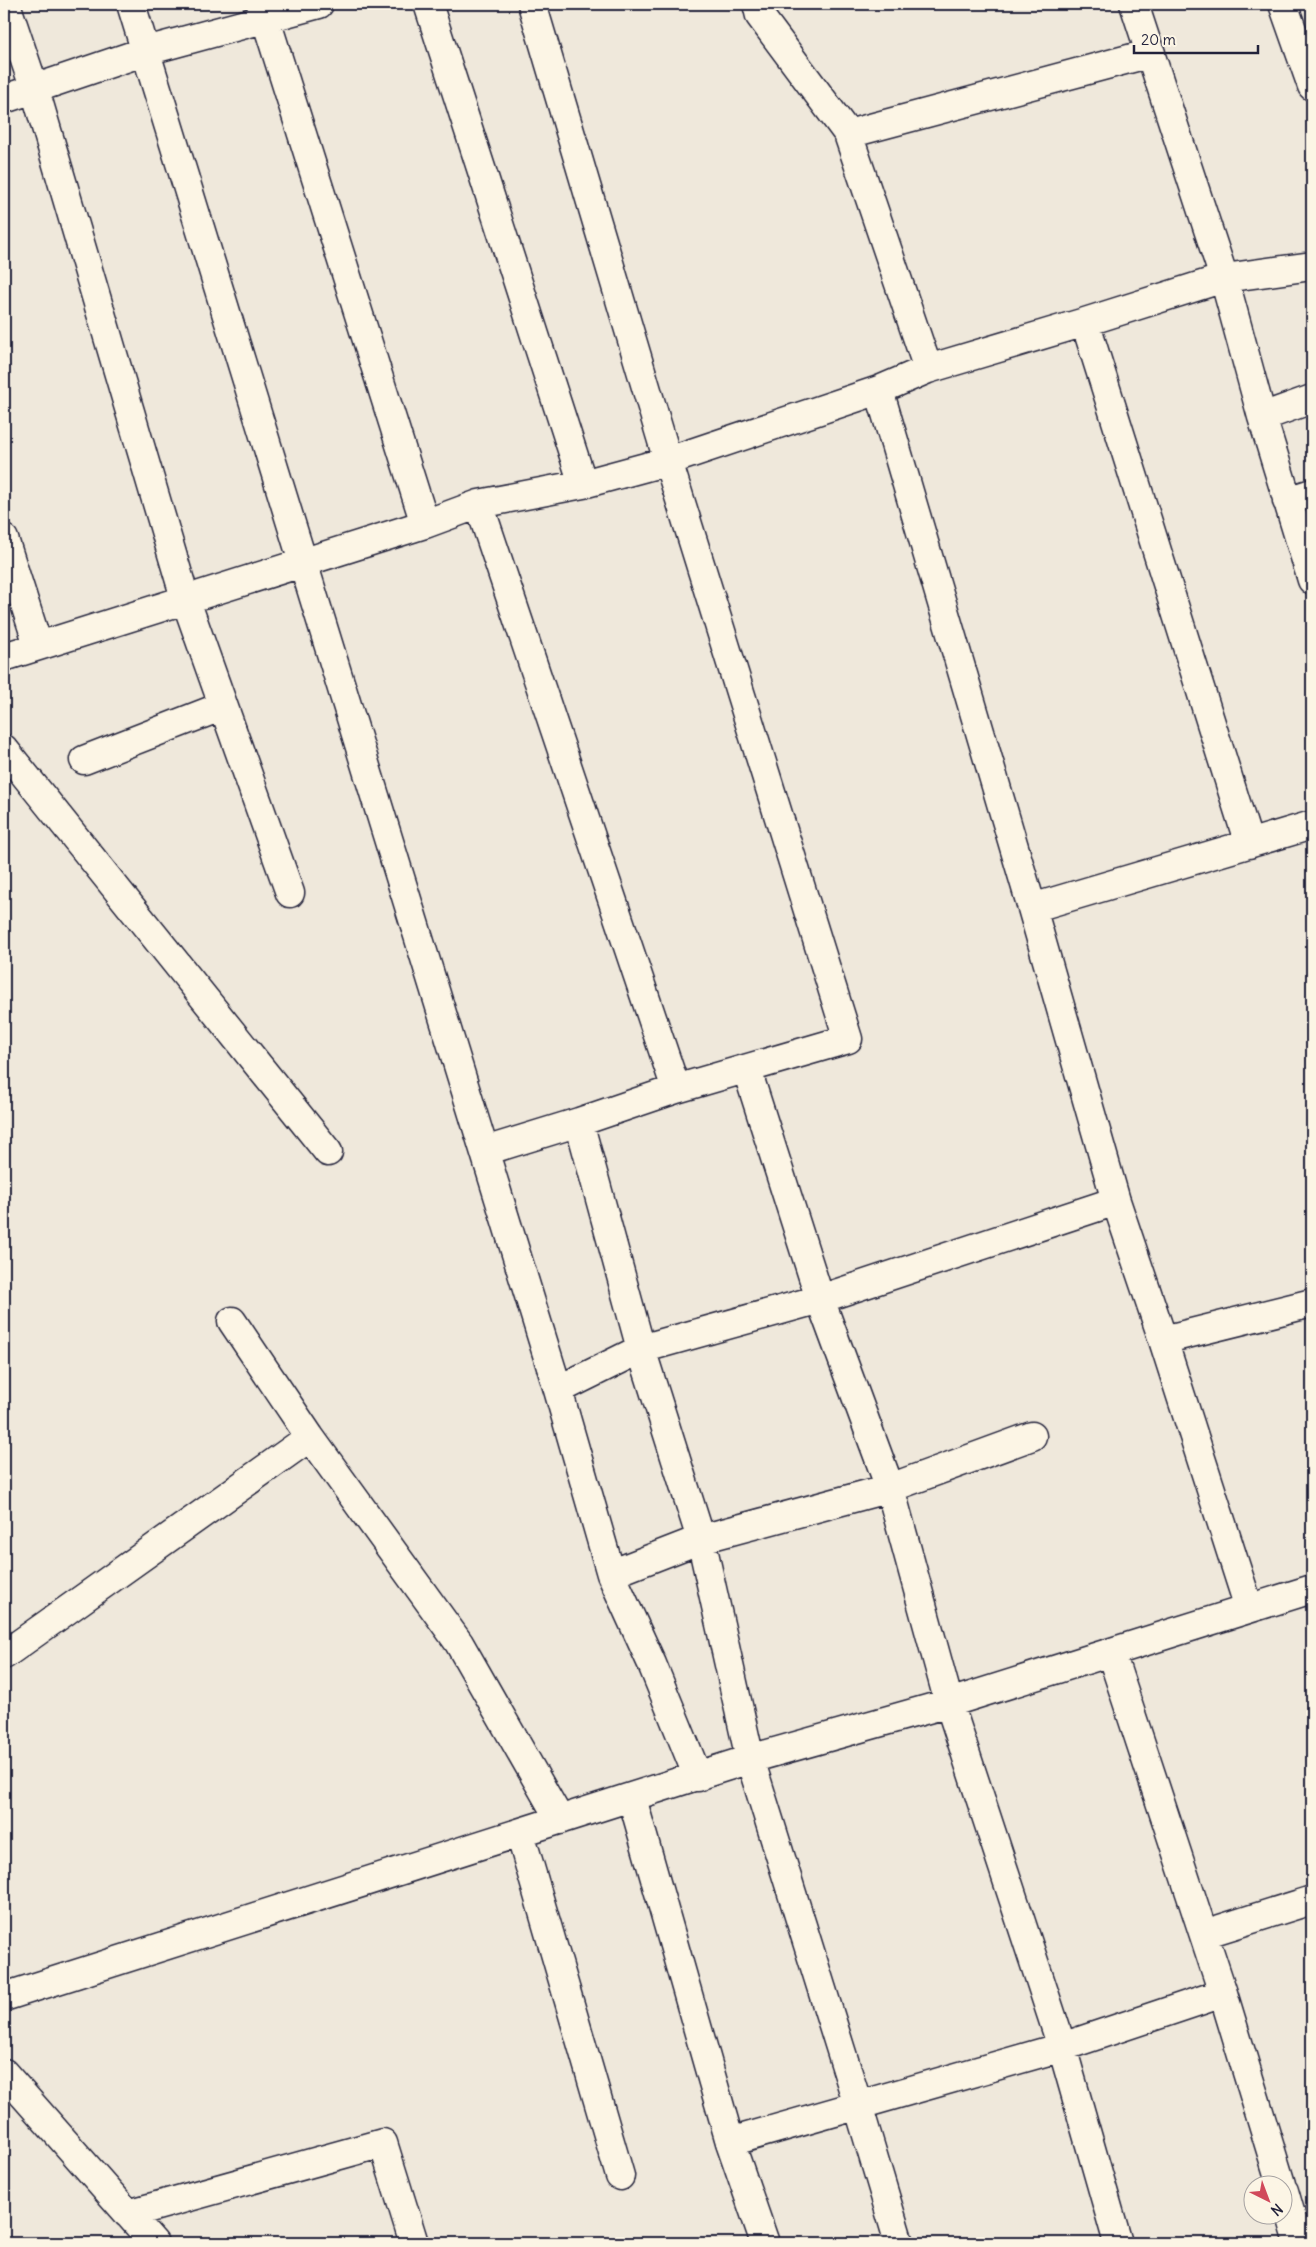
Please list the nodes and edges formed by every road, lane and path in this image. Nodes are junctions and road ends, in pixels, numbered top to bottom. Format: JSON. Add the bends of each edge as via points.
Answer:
{"nodes":[{"id":1,"x":6,"y":4,"type":"edge"},
{"id":2,"x":131,"y":4,"type":"edge"},
{"id":3,"x":319,"y":4,"type":"edge"},
{"id":4,"x":428,"y":4,"type":"edge"},
{"id":5,"x":532,"y":4,"type":"edge"},
{"id":6,"x":756,"y":4,"type":"edge"},
{"id":7,"x":1134,"y":4,"type":"edge"},
{"id":8,"x":1283,"y":4,"type":"edge"},
{"id":9,"x":263,"y":11,"type":"edge"},
{"id":10,"x":146,"y":51,"type":"junction"},
{"id":11,"x":1151,"y":53,"type":"junction"},
{"id":12,"x":1312,"y":86,"type":"edge"},
{"id":13,"x":35,"y":90,"type":"junction"},
{"id":14,"x":4,"y":99,"type":"edge"},
{"id":15,"x":848,"y":134,"type":"junction"},
{"id":16,"x":1312,"y":266,"type":"edge"},
{"id":17,"x":1224,"y":278,"type":"junction"},
{"id":18,"x":1086,"y":322,"type":"junction"},
{"id":19,"x":928,"y":369,"type":"junction"},
{"id":20,"x":879,"y":390,"type":"junction"},
{"id":21,"x":1312,"y":399,"type":"edge"},
{"id":22,"x":1262,"y":417,"type":"junction"},
{"id":23,"x":668,"y":461,"type":"junction"},
{"id":24,"x":583,"y":484,"type":"junction"},
{"id":25,"x":1300,"y":497,"type":"edge"},
{"id":26,"x":479,"y":504,"type":"junction"},
{"id":27,"x":425,"y":524,"type":"junction"},
{"id":28,"x":4,"y":539,"type":"edge"},
{"id":29,"x":302,"y":562,"type":"junction"},
{"id":30,"x":1312,"y":580,"type":"edge"},
{"id":31,"x":185,"y":598,"type":"junction"},
{"id":32,"x":38,"y":644,"type":"junction"},
{"id":33,"x":4,"y":657,"type":"edge"},
{"id":34,"x":223,"y":706,"type":"junction"},
{"id":35,"x":4,"y":749,"type":"edge"},
{"id":36,"x":84,"y":760,"type":"dead end"},
{"id":37,"x":1312,"y":825,"type":"edge"},
{"id":38,"x":1249,"y":844,"type":"junction"},
{"id":39,"x":290,"y":893,"type":"dead end"},
{"id":40,"x":1032,"y":908,"type":"junction"},
{"id":41,"x":747,"y":1070,"type":"junction"},
{"id":42,"x":676,"y":1089,"type":"junction"},
{"id":43,"x":578,"y":1122,"type":"junction"},
{"id":44,"x":484,"y":1151,"type":"junction"},
{"id":45,"x":328,"y":1152,"type":"dead end"},
{"id":46,"x":1116,"y":1201,"type":"junction"},
{"id":47,"x":820,"y":1299,"type":"junction"},
{"id":48,"x":1312,"y":1303,"type":"edge"},
{"id":49,"x":232,"y":1321,"type":"dead end"},
{"id":50,"x":1163,"y":1340,"type":"junction"},
{"id":51,"x":641,"y":1349,"type":"junction"},
{"id":52,"x":558,"y":1390,"type":"junction"},
{"id":53,"x":1032,"y":1436,"type":"dead end"},
{"id":54,"x":310,"y":1437,"type":"junction"},
{"id":55,"x":890,"y":1488,"type":"junction"},
{"id":56,"x":701,"y":1539,"type":"junction"},
{"id":57,"x":611,"y":1574,"type":"junction"},
{"id":58,"x":1312,"y":1589,"type":"edge"},
{"id":59,"x":1249,"y":1608,"type":"junction"},
{"id":60,"x":1111,"y":1653,"type":"junction"},
{"id":61,"x":4,"y":1654,"type":"edge"},
{"id":62,"x":949,"y":1703,"type":"junction"},
{"id":63,"x":750,"y":1759,"type":"junction"},
{"id":64,"x":698,"y":1777,"type":"junction"},
{"id":65,"x":632,"y":1798,"type":"junction"},
{"id":66,"x":560,"y":1820,"type":"junction"},
{"id":67,"x":520,"y":1833,"type":"junction"},
{"id":68,"x":1312,"y":1900,"type":"edge"},
{"id":69,"x":1204,"y":1934,"type":"junction"},
{"id":70,"x":1223,"y":1993,"type":"junction"},
{"id":71,"x":4,"y":1997,"type":"edge"},
{"id":72,"x":1062,"y":2047,"type":"junction"},
{"id":73,"x":4,"y":2073,"type":"edge"},
{"id":74,"x":858,"y":2105,"type":"junction"},
{"id":75,"x":730,"y":2142,"type":"junction"},
{"id":76,"x":1279,"y":2174,"type":"edge"},
{"id":77,"x":620,"y":2176,"type":"dead end"},
{"id":78,"x":128,"y":2214,"type":"junction"},
{"id":79,"x":1294,"y":2224,"type":"edge"},
{"id":80,"x":154,"y":2243,"type":"edge"},
{"id":81,"x":414,"y":2243,"type":"edge"},
{"id":82,"x":765,"y":2243,"type":"edge"},
{"id":83,"x":899,"y":2243,"type":"edge"},
{"id":84,"x":1118,"y":2243,"type":"edge"},
{"id":85,"x":1299,"y":2243,"type":"edge"}],
"edges":[{"from":1,"to":13,"type":"street"},
{"from":2,"to":10,"type":"street"},
{"from":3,"to":9,"type":"street"},
{"from":4,"to":24,"type":"street"},
{"from":5,"to":23,"type":"street"},
{"from":6,"to":15,"type":"street","via":[[760,16]]},
{"from":7,"to":11,"type":"street"},
{"from":8,"to":12,"type":"street"},
{"from":9,"to":10,"type":"street"},
{"from":9,"to":27,"type":"street"},
{"from":10,"to":13,"type":"street"},
{"from":10,"to":29,"type":"street"},
{"from":11,"to":15,"type":"street"},
{"from":11,"to":17,"type":"street"},
{"from":13,"to":14,"type":"street"},
{"from":13,"to":31,"type":"street"},
{"from":15,"to":19,"type":"street"},
{"from":16,"to":17,"type":"street"},
{"from":17,"to":18,"type":"street"},
{"from":17,"to":22,"type":"street"},
{"from":18,"to":19,"type":"street"},
{"from":18,"to":38,"type":"street"},
{"from":19,"to":20,"type":"street"},
{"from":20,"to":23,"type":"street"},
{"from":20,"to":40,"type":"street"},
{"from":21,"to":22,"type":"street"},
{"from":22,"to":25,"type":"street"},
{"from":23,"to":24,"type":"street"},
{"from":23,"to":41,"type":"street","via":[[848,1038]]},
{"from":24,"to":26,"type":"street"},
{"from":25,"to":30,"type":"street"},
{"from":26,"to":27,"type":"street"},
{"from":26,"to":42,"type":"street"},
{"from":27,"to":29,"type":"street"},
{"from":28,"to":32,"type":"street"},
{"from":29,"to":31,"type":"street"},
{"from":29,"to":44,"type":"street"},
{"from":31,"to":32,"type":"street"},
{"from":31,"to":34,"type":"street"},
{"from":32,"to":33,"type":"street"},
{"from":34,"to":36,"type":"street"},
{"from":34,"to":39,"type":"street"},
{"from":35,"to":45,"type":"street"},
{"from":37,"to":38,"type":"street"},
{"from":38,"to":40,"type":"street"},
{"from":40,"to":46,"type":"street"},
{"from":41,"to":42,"type":"street"},
{"from":41,"to":47,"type":"street"},
{"from":42,"to":43,"type":"street"},
{"from":43,"to":44,"type":"street"},
{"from":43,"to":51,"type":"street"},
{"from":44,"to":52,"type":"street"},
{"from":46,"to":47,"type":"street"},
{"from":46,"to":50,"type":"street"},
{"from":47,"to":51,"type":"street"},
{"from":47,"to":55,"type":"street"},
{"from":48,"to":50,"type":"street"},
{"from":49,"to":54,"type":"street"},
{"from":50,"to":59,"type":"street"},
{"from":51,"to":52,"type":"street"},
{"from":51,"to":56,"type":"street"},
{"from":52,"to":57,"type":"street"},
{"from":53,"to":55,"type":"street"},
{"from":54,"to":61,"type":"street"},
{"from":54,"to":66,"type":"street","via":[[459,1643]]},
{"from":55,"to":56,"type":"street"},
{"from":55,"to":62,"type":"street"},
{"from":56,"to":57,"type":"street"},
{"from":56,"to":63,"type":"street"},
{"from":57,"to":64,"type":"street"},
{"from":58,"to":59,"type":"street"},
{"from":59,"to":60,"type":"street"},
{"from":60,"to":62,"type":"street"},
{"from":60,"to":69,"type":"street"},
{"from":62,"to":63,"type":"street"},
{"from":62,"to":72,"type":"street"},
{"from":63,"to":64,"type":"street"},
{"from":63,"to":74,"type":"street"},
{"from":64,"to":65,"type":"street"},
{"from":65,"to":66,"type":"street"},
{"from":65,"to":75,"type":"street"},
{"from":66,"to":67,"type":"street"},
{"from":67,"to":71,"type":"street"},
{"from":67,"to":77,"type":"street"},
{"from":68,"to":69,"type":"street"},
{"from":69,"to":70,"type":"street"},
{"from":70,"to":72,"type":"street"},
{"from":70,"to":76,"type":"street"},
{"from":72,"to":74,"type":"street"},
{"from":72,"to":84,"type":"street"},
{"from":73,"to":78,"type":"street"},
{"from":74,"to":75,"type":"street"},
{"from":74,"to":83,"type":"street"},
{"from":75,"to":82,"type":"street"},
{"from":78,"to":80,"type":"street"},
{"from":78,"to":81,"type":"street","via":[[383,2143]]},
{"from":79,"to":85,"type":"street"}]}
